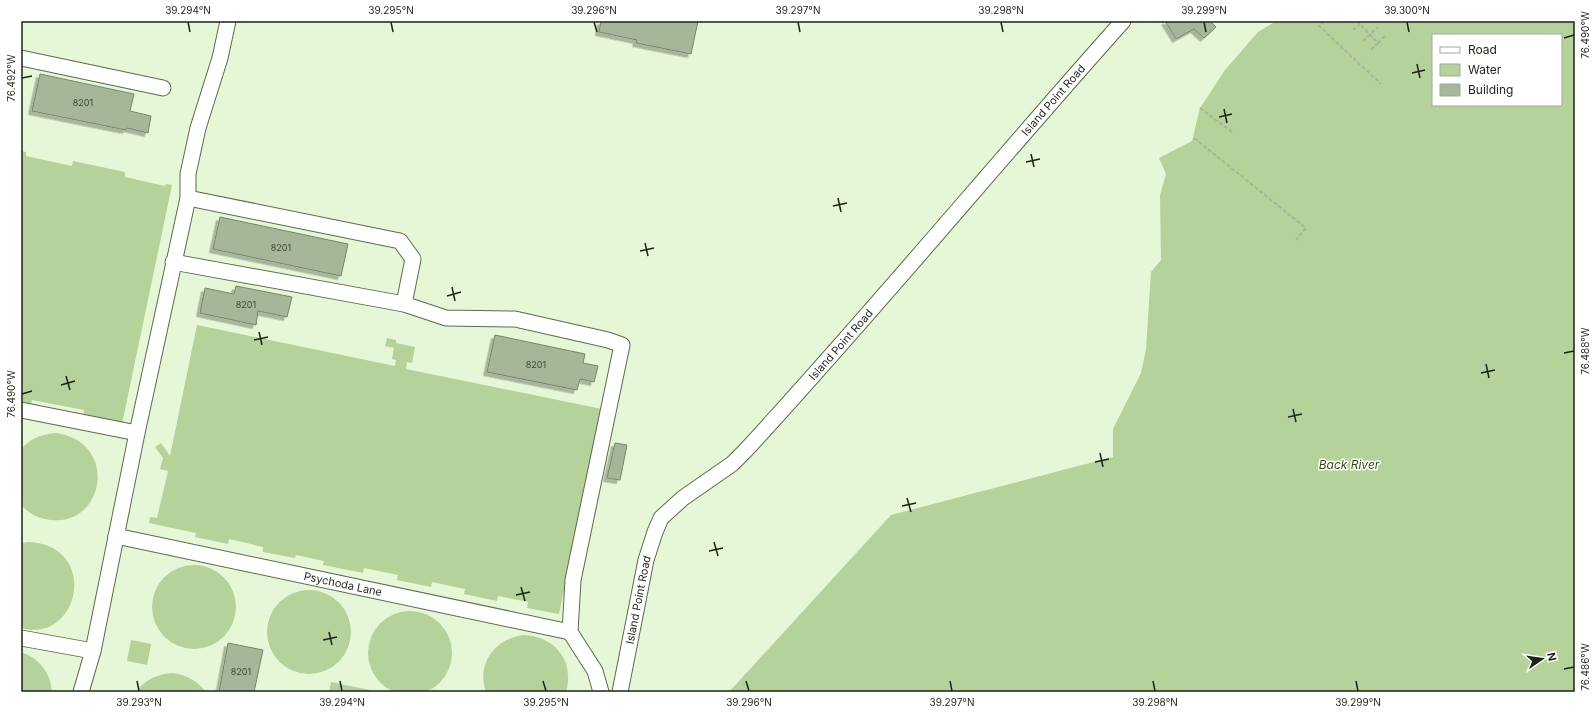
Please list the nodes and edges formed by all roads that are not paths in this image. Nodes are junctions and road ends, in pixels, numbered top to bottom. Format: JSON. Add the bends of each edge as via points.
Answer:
{"nodes":[{"id":1,"x":228,"y":21,"type":"edge"},
{"id":2,"x":1123,"y":21,"type":"edge"},
{"id":3,"x":21,"y":58,"type":"edge"},
{"id":4,"x":163,"y":88,"type":"dead end"},
{"id":5,"x":188,"y":198,"type":"junction"},
{"id":6,"x":173,"y":262,"type":"junction"},
{"id":7,"x":404,"y":304,"type":"junction"},
{"id":8,"x":21,"y":410,"type":"edge"},
{"id":9,"x":137,"y":433,"type":"junction"},
{"id":10,"x":116,"y":536,"type":"junction"},
{"id":11,"x":570,"y":632,"type":"junction"},
{"id":12,"x":21,"y":638,"type":"edge"},
{"id":13,"x":92,"y":651,"type":"junction"},
{"id":14,"x":81,"y":692,"type":"edge"},
{"id":15,"x":601,"y":692,"type":"edge"},
{"id":16,"x":620,"y":692,"type":"edge"}],
"edges":[{"from":1,"to":5,"type":"street","via":[[220,58],[198,128],[188,174]]},
{"from":2,"to":16,"type":"street","name":"Island Point Road","via":[[746,450],[732,464],[683,498],[661,518],[646,560]]},
{"from":3,"to":4,"type":"street"},
{"from":5,"to":6,"type":"street"},
{"from":5,"to":7,"type":"street","via":[[400,241],[412,259]]},
{"from":6,"to":7,"type":"street"},
{"from":6,"to":9,"type":"street"},
{"from":7,"to":11,"type":"street","via":[[446,318],[515,319],[622,345],[573,580]]},
{"from":8,"to":9,"type":"street"},
{"from":9,"to":10,"type":"street"},
{"from":10,"to":11,"type":"street","name":"Psychoda Lane"},
{"from":10,"to":13,"type":"street"},
{"from":11,"to":15,"type":"street","via":[[595,671]]},
{"from":12,"to":13,"type":"street"},
{"from":13,"to":14,"type":"street"}]}
